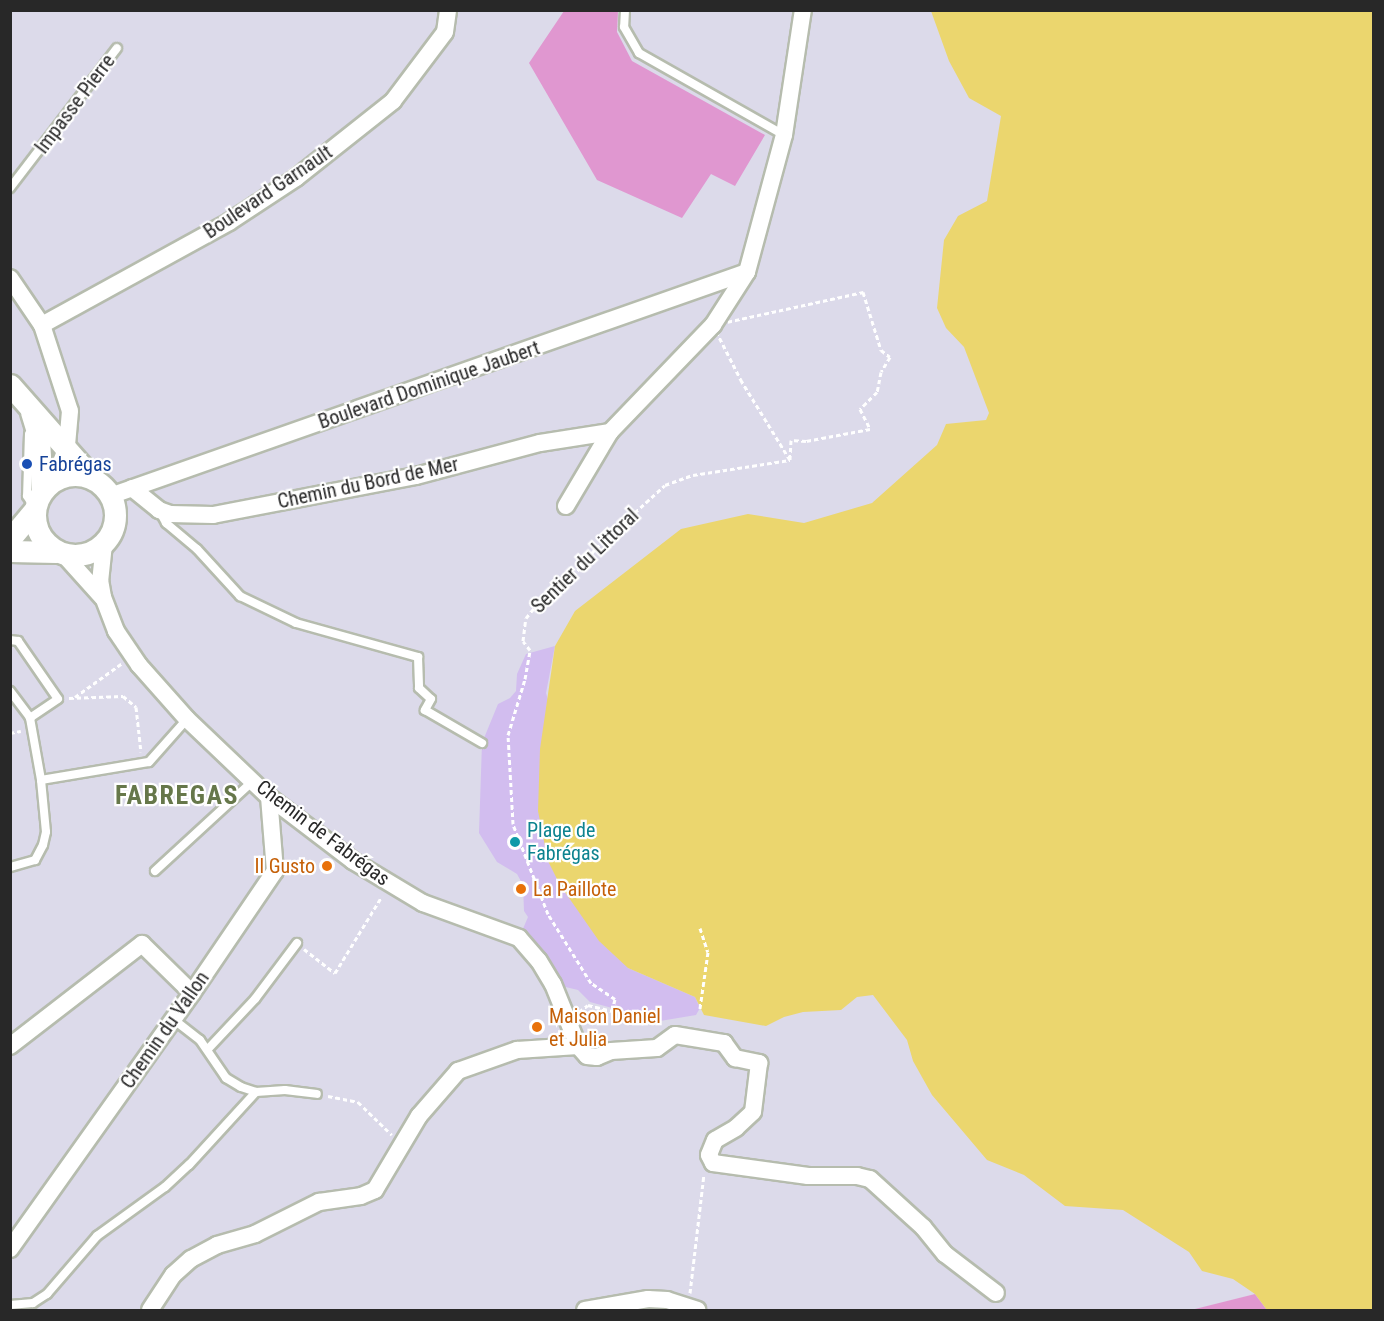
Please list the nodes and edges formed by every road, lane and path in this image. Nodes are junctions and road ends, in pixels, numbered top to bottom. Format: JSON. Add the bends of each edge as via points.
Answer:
{"nodes":[{"id":1,"x":448,"y":10,"type":"edge"},
{"id":2,"x":624,"y":10,"type":"edge"},
{"id":3,"x":802,"y":10,"type":"edge"},
{"id":4,"x":117,"y":48,"type":"dead end"},
{"id":5,"x":784,"y":135,"type":"junction"},
{"id":6,"x":10,"y":188,"type":"edge"},
{"id":7,"x":747,"y":272,"type":"junction"},
{"id":8,"x":10,"y":278,"type":"edge"},
{"id":9,"x":42,"y":325,"type":"junction"},
{"id":10,"x":713,"y":325,"type":"junction"},
{"id":11,"x":10,"y":385,"type":"edge"},
{"id":12,"x":30,"y":406,"type":"junction"},
{"id":13,"x":610,"y":432,"type":"junction"},
{"id":14,"x":67,"y":447,"type":"junction"},
{"id":15,"x":790,"y":460,"type":"junction"},
{"id":16,"x":93,"y":479,"type":"junction"},
{"id":17,"x":132,"y":488,"type":"junction"},
{"id":18,"x":44,"y":494,"type":"junction"},
{"id":19,"x":110,"y":496,"type":"junction"},
{"id":20,"x":566,"y":506,"type":"dead end"},
{"id":21,"x":159,"y":510,"type":"junction"},
{"id":22,"x":10,"y":539,"type":"edge"},
{"id":23,"x":104,"y":544,"type":"junction"},
{"id":24,"x":10,"y":551,"type":"edge"},
{"id":25,"x":60,"y":553,"type":"junction"},
{"id":26,"x":102,"y":597,"type":"junction"},
{"id":27,"x":10,"y":640,"type":"edge"},
{"id":28,"x":133,"y":655,"type":"junction"},
{"id":29,"x":10,"y":691,"type":"edge"},
{"id":30,"x":74,"y":698,"type":"junction"},
{"id":31,"x":58,"y":699,"type":"junction"},
{"id":32,"x":30,"y":718,"type":"junction"},
{"id":33,"x":186,"y":719,"type":"junction"},
{"id":34,"x":482,"y":743,"type":"dead end"},
{"id":35,"x":142,"y":762,"type":"junction"},
{"id":36,"x":41,"y":780,"type":"junction"},
{"id":37,"x":253,"y":781,"type":"junction"},
{"id":38,"x":269,"y":797,"type":"junction"},
{"id":39,"x":10,"y":867,"type":"edge"},
{"id":40,"x":155,"y":871,"type":"dead end"},
{"id":41,"x":389,"y":885,"type":"junction"},
{"id":42,"x":700,"y":928,"type":"dead end"},
{"id":43,"x":297,"y":943,"type":"joint"},
{"id":44,"x":192,"y":993,"type":"junction"},
{"id":45,"x":700,"y":1008,"type":"dead end"},
{"id":46,"x":173,"y":1019,"type":"junction"},
{"id":47,"x":570,"y":1022,"type":"junction"},
{"id":48,"x":10,"y":1046,"type":"edge"},
{"id":49,"x":208,"y":1049,"type":"junction"},
{"id":50,"x":582,"y":1051,"type":"junction"},
{"id":51,"x":256,"y":1092,"type":"junction"},
{"id":52,"x":316,"y":1094,"type":"joint"},
{"id":53,"x":402,"y":1144,"type":"junction"},
{"id":54,"x":713,"y":1163,"type":"junction"},
{"id":55,"x":10,"y":1249,"type":"edge"},
{"id":56,"x":996,"y":1293,"type":"dead end"},
{"id":57,"x":10,"y":1305,"type":"edge"},
{"id":58,"x":692,"y":1308,"type":"edge"},
{"id":59,"x":150,"y":1311,"type":"edge"},
{"id":60,"x":585,"y":1311,"type":"edge"}],
"edges":[{"from":1,"to":9,"type":"street","name":"Boulevard Garnault","via":[[445,32],[393,100],[296,178],[229,222]]},
{"from":2,"to":5,"type":"lane","via":[[624,27],[639,53]]},
{"from":3,"to":5,"type":"street"},
{"from":4,"to":6,"type":"lane","name":"Impasse Pierre"},
{"from":5,"to":7,"type":"street"},
{"from":7,"to":10,"type":"street"},
{"from":7,"to":17,"type":"street","name":"Boulevard Dominique Jaubert"},
{"from":8,"to":9,"type":"street"},
{"from":9,"to":14,"type":"street","via":[[70,411]]},
{"from":10,"to":13,"type":"street"},
{"from":10,"to":15,"type":"path","via":[[742,382]]},
{"from":10,"to":15,"type":"path","via":[[863,292],[881,350],[890,357],[881,372],[877,392],[860,409],[870,429],[806,441],[791,440]]},
{"from":11,"to":12,"type":"street"},
{"from":12,"to":14,"type":"street"},
{"from":12,"to":18,"type":"street","via":[[39,439]]},
{"from":13,"to":20,"type":"street"},
{"from":13,"to":21,"type":"street","name":"Chemin du Bord de Mer","via":[[540,443],[416,476],[213,515]]},
{"from":14,"to":16,"type":"street"},
{"from":14,"to":18,"type":"street"},
{"from":15,"to":47,"type":"path","name":"Sentier du Littoral","via":[[693,475],[665,485],[596,548],[568,582],[546,594],[526,618],[523,641],[530,650],[508,735],[513,824],[548,914],[591,983],[615,999],[612,1011],[588,1005]]},
{"from":16,"to":18,"type":"street","via":[[77,475]]},
{"from":16,"to":19,"type":"street"},
{"from":17,"to":19,"type":"street","name":"Boulevard Dominique Jaubert"},
{"from":17,"to":21,"type":"street"},
{"from":18,"to":22,"type":"street"},
{"from":18,"to":25,"type":"street","via":[[34,519],[41,538]]},
{"from":19,"to":23,"type":"street","via":[[114,526]]},
{"from":21,"to":34,"type":"lane","via":[[165,523],[197,549],[240,596],[296,623],[418,657],[419,688],[431,699],[425,710]]},
{"from":23,"to":25,"type":"street","via":[[79,556]]},
{"from":23,"to":26,"type":"street","name":"Chemin de Fabrégas"},
{"from":24,"to":25,"type":"street"},
{"from":25,"to":26,"type":"street","name":"Chemin de Fabrégas"},
{"from":26,"to":28,"type":"street","name":"Chemin de Fabrégas"},
{"from":27,"to":31,"type":"lane","via":[[18,641]]},
{"from":28,"to":30,"type":"path"},
{"from":28,"to":33,"type":"street","name":"Chemin de Fabrégas"},
{"from":29,"to":32,"type":"lane"},
{"from":30,"to":31,"type":"path"},
{"from":30,"to":35,"type":"path","via":[[123,696],[136,708]]},
{"from":31,"to":32,"type":"lane"},
{"from":32,"to":36,"type":"lane"},
{"from":33,"to":35,"type":"lane","via":[[149,762]]},
{"from":33,"to":37,"type":"street","name":"Chemin de Fabrégas"},
{"from":35,"to":36,"type":"lane"},
{"from":36,"to":39,"type":"lane","via":[[44,845],[36,860]]},
{"from":37,"to":38,"type":"street","name":"Chemin de Fabrégas"},
{"from":37,"to":40,"type":"lane"},
{"from":38,"to":41,"type":"street","name":"Chemin de Fabrégas"},
{"from":38,"to":44,"type":"street","name":"Chemin du Vallon","via":[[275,871]]},
{"from":41,"to":43,"type":"path","via":[[335,972]]},
{"from":41,"to":47,"type":"street","name":"Chemin de Fabrégas","via":[[423,903],[519,938],[553,984]]},
{"from":42,"to":45,"type":"path","via":[[708,952]]},
{"from":43,"to":49,"type":"lane","via":[[255,999]]},
{"from":44,"to":46,"type":"street","name":"Chemin du Vallon"},
{"from":44,"to":48,"type":"street","via":[[142,944]]},
{"from":46,"to":49,"type":"lane"},
{"from":46,"to":55,"type":"street","name":"Chemin du Vallon"},
{"from":47,"to":50,"type":"street","name":"Chemin de Fabrégas"},
{"from":49,"to":51,"type":"lane","via":[[226,1078]]},
{"from":50,"to":53,"type":"street","via":[[517,1050],[458,1071],[419,1116]]},
{"from":50,"to":54,"type":"street","via":[[597,1057],[611,1051],[657,1048],[675,1035],[724,1043],[735,1058],[759,1063],[753,1112],[715,1140],[709,1155]]},
{"from":51,"to":52,"type":"lane"},
{"from":51,"to":57,"type":"lane","via":[[181,1173],[97,1236],[47,1294],[33,1303]]},
{"from":52,"to":53,"type":"path","via":[[358,1102]]},
{"from":53,"to":59,"type":"street","via":[[375,1190],[362,1196],[319,1202],[255,1234],[200,1254],[173,1275]]},
{"from":54,"to":56,"type":"street","via":[[808,1176],[870,1179],[923,1227],[945,1254]]},
{"from":54,"to":58,"type":"path","via":[[705,1169]]},
{"from":58,"to":60,"type":"street","via":[[648,1299]]}]}
